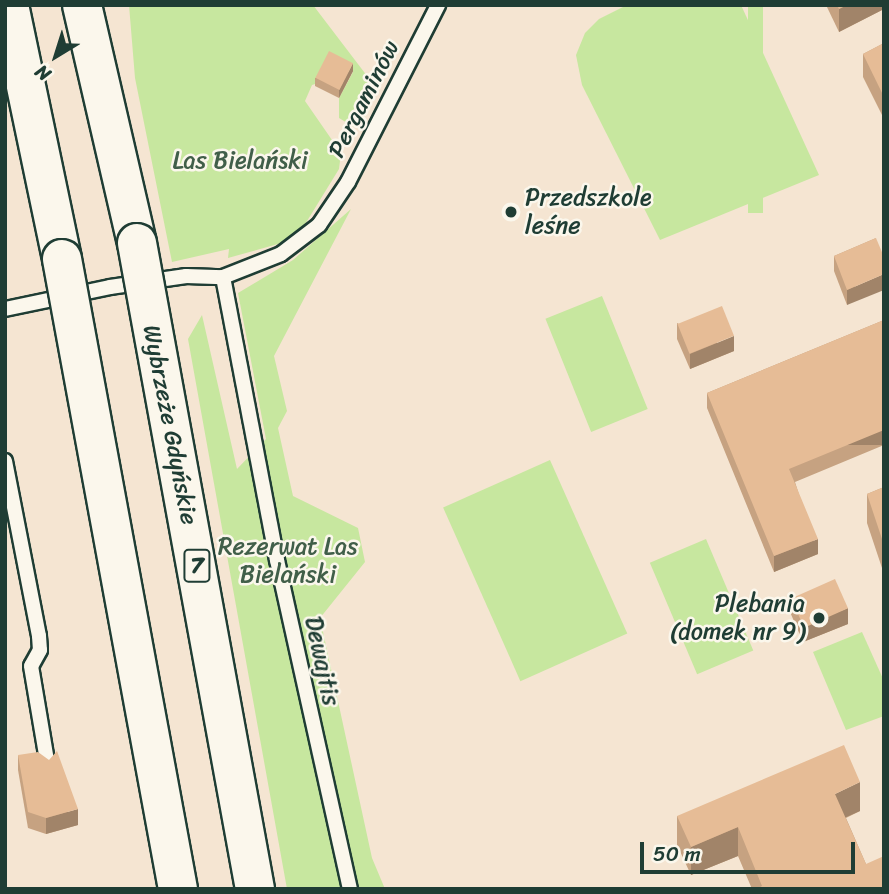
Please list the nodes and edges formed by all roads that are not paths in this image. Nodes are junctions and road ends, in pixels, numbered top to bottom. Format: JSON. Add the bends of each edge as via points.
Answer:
{"nodes":[{"id":1,"x":9,"y":5,"type":"edge"},
{"id":2,"x":82,"y":5,"type":"edge"},
{"id":3,"x":438,"y":5,"type":"edge"},
{"id":4,"x":223,"y":277,"type":"junction"},
{"id":5,"x":5,"y":309,"type":"edge"},
{"id":6,"x":5,"y":461,"type":"edge"},
{"id":7,"x":48,"y":766,"type":"edge"},
{"id":8,"x":178,"y":889,"type":"edge"},
{"id":9,"x":255,"y":889,"type":"edge"},
{"id":10,"x":350,"y":889,"type":"edge"}],
"edges":[{"from":1,"to":8,"type":"highway","bridge":true,"via":[[62,259]]},
{"from":2,"to":9,"type":"highway","name":"Wybrzeże Gdyńskie","number":"7","bridge":true,"via":[[137,243]]},
{"from":3,"to":4,"type":"lane","name":"Pergaminów","via":[[348,181],[319,226],[281,254]]},
{"from":4,"to":5,"type":"lane","via":[[186,276],[123,285]]},
{"from":4,"to":10,"type":"lane","name":"Dewajtis","via":[[276,560]]},
{"from":6,"to":7,"type":"lane","via":[[39,636],[40,650],[31,666]]}]}
